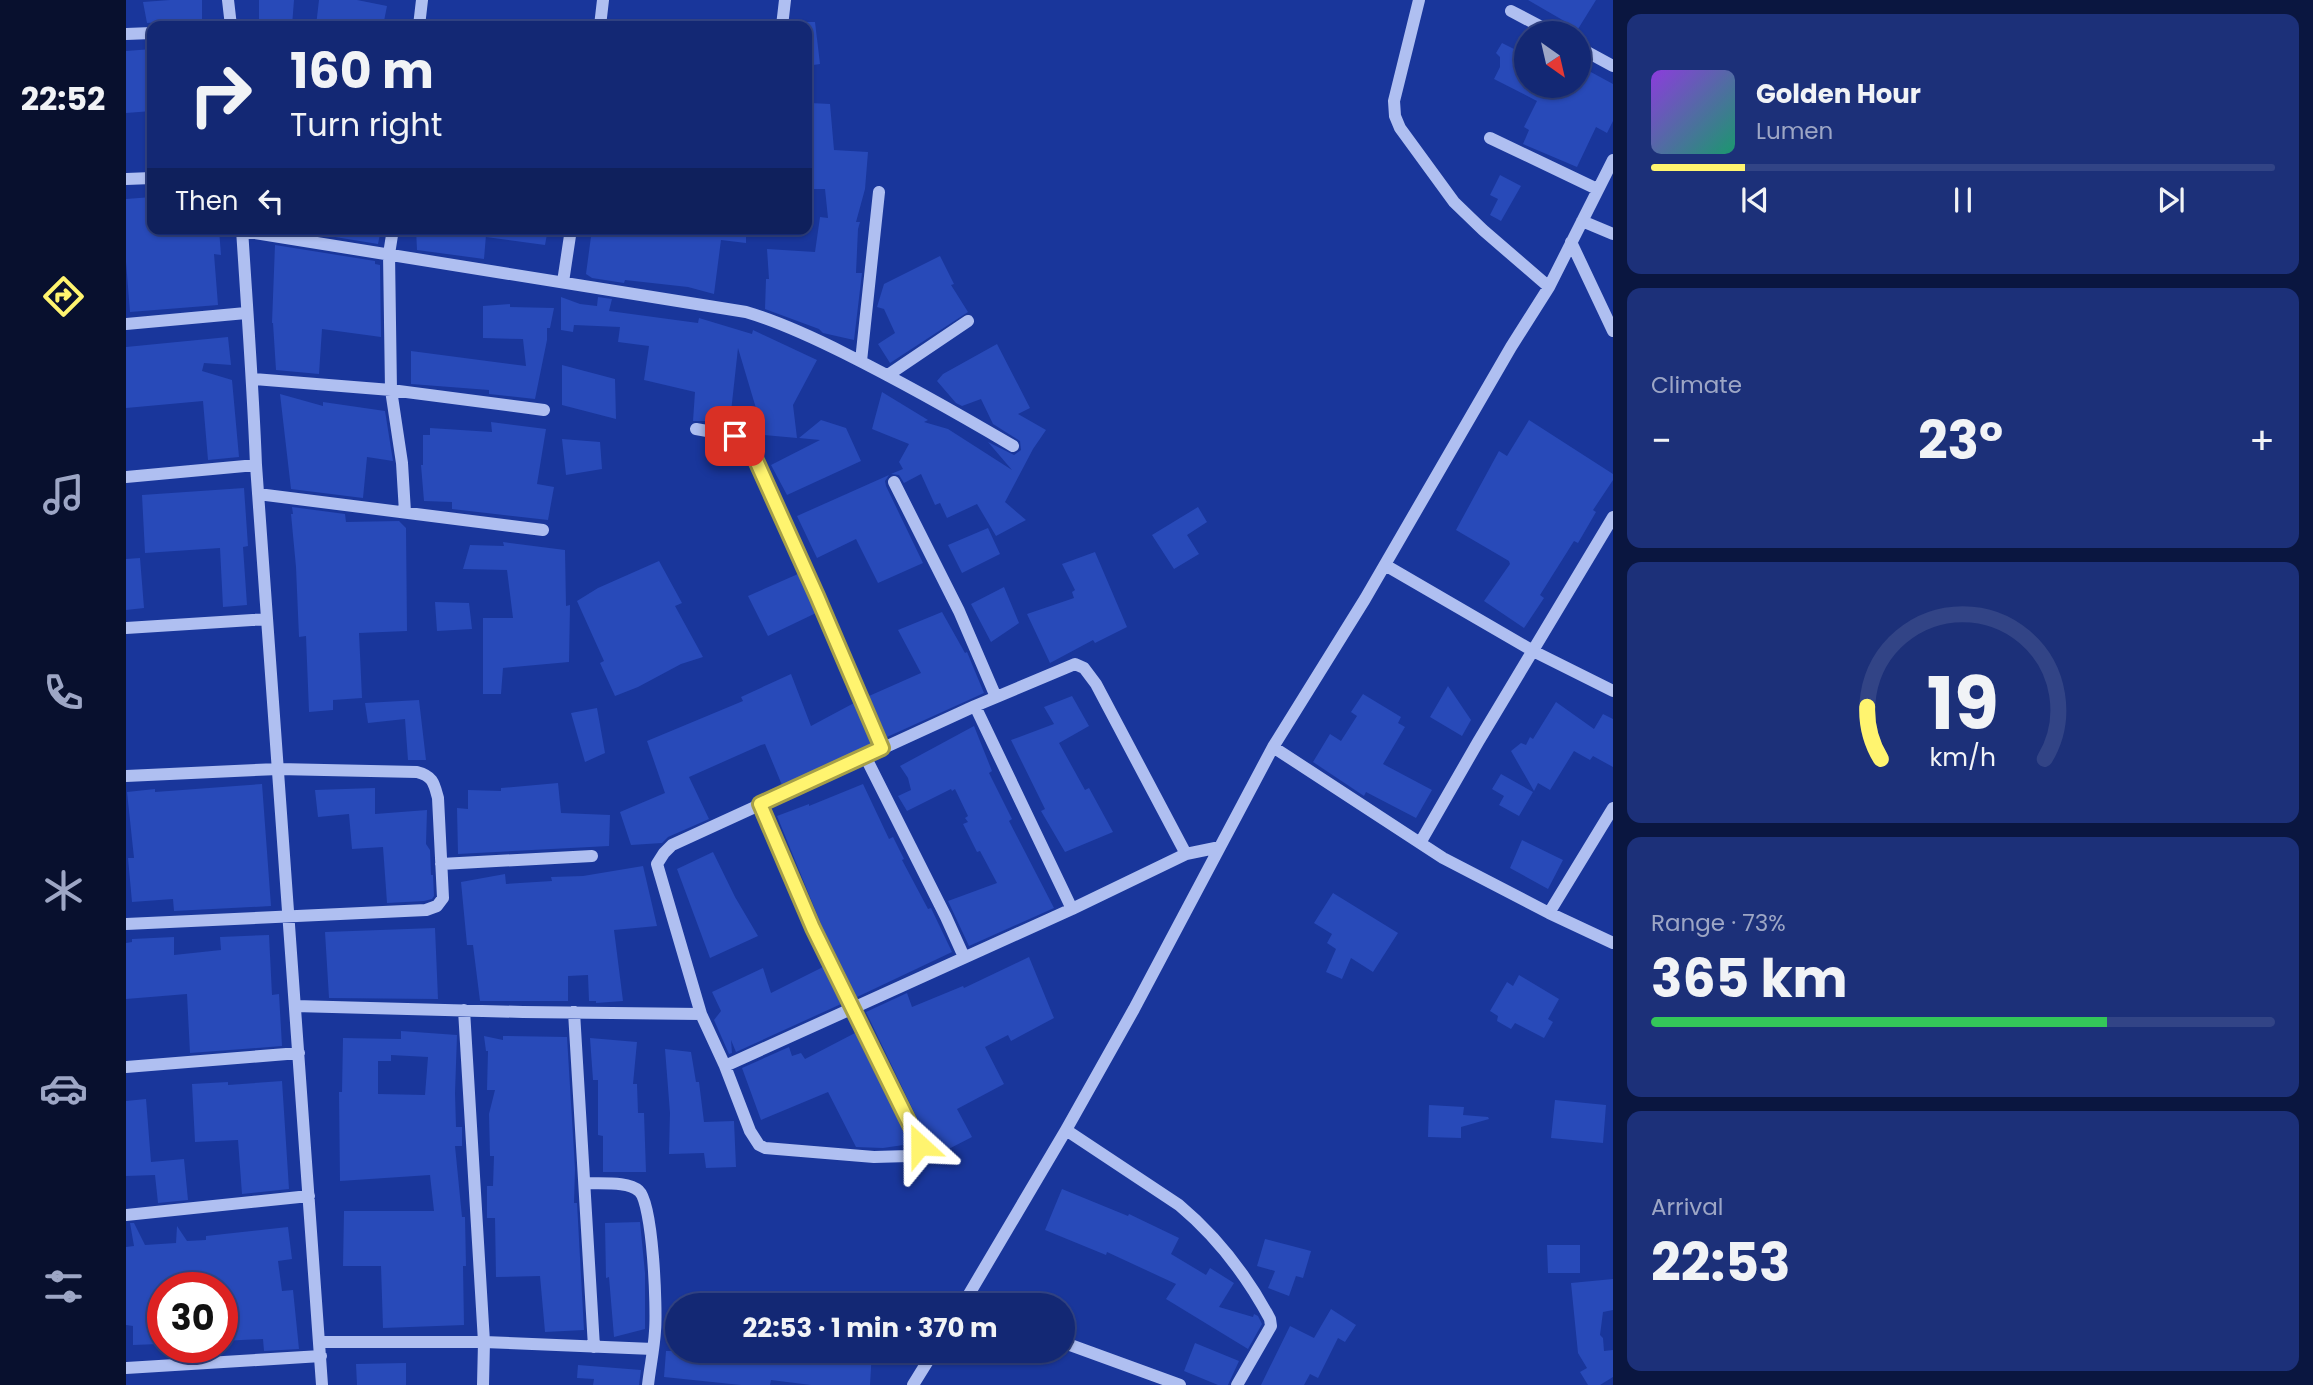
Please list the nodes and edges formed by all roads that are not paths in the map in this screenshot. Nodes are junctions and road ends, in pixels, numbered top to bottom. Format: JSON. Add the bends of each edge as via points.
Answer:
{"nodes":[{"id":1,"x":228,"y":0,"type":"edge"},
{"id":2,"x":422,"y":0,"type":"edge"},
{"id":3,"x":603,"y":0,"type":"edge"},
{"id":4,"x":785,"y":0,"type":"edge"},
{"id":5,"x":1419,"y":0,"type":"edge"},
{"id":6,"x":1511,"y":11,"type":"dead end"},
{"id":7,"x":230,"y":21,"type":"edge"},
{"id":8,"x":420,"y":21,"type":"edge"},
{"id":9,"x":600,"y":21,"type":"edge"},
{"id":10,"x":783,"y":21,"type":"edge"},
{"id":11,"x":1530,"y":21,"type":"edge"},
{"id":12,"x":147,"y":33,"type":"edge"},
{"id":13,"x":126,"y":34,"type":"edge"},
{"id":14,"x":1591,"y":54,"type":"edge"},
{"id":15,"x":1613,"y":66,"type":"edge"},
{"id":16,"x":1490,"y":138,"type":"dead end"},
{"id":17,"x":1613,"y":160,"type":"edge"},
{"id":18,"x":147,"y":178,"type":"edge"},
{"id":19,"x":126,"y":179,"type":"edge"},
{"id":20,"x":1597,"y":189,"type":"junction"},
{"id":21,"x":880,"y":192,"type":"dead end"},
{"id":22,"x":1582,"y":221,"type":"junction"},
{"id":23,"x":1613,"y":234,"type":"edge"},
{"id":24,"x":242,"y":235,"type":"edge"},
{"id":25,"x":273,"y":235,"type":"edge"},
{"id":26,"x":392,"y":235,"type":"edge"},
{"id":27,"x":570,"y":235,"type":"edge"},
{"id":28,"x":1571,"y":243,"type":"junction"},
{"id":29,"x":390,"y":254,"type":"junction"},
{"id":30,"x":563,"y":282,"type":"junction"},
{"id":31,"x":1549,"y":287,"type":"junction"},
{"id":32,"x":246,"y":313,"type":"junction"},
{"id":33,"x":968,"y":321,"type":"dead end"},
{"id":34,"x":126,"y":324,"type":"edge"},
{"id":35,"x":1613,"y":331,"type":"edge"},
{"id":36,"x":861,"y":361,"type":"junction"},
{"id":37,"x":888,"y":375,"type":"junction"},
{"id":38,"x":253,"y":379,"type":"junction"},
{"id":39,"x":391,"y":390,"type":"junction"},
{"id":40,"x":544,"y":410,"type":"dead end"},
{"id":41,"x":696,"y":429,"type":"dead end"},
{"id":42,"x":1013,"y":446,"type":"dead end"},
{"id":43,"x":256,"y":465,"type":"junction"},
{"id":44,"x":126,"y":477,"type":"edge"},
{"id":45,"x":894,"y":482,"type":"dead end"},
{"id":46,"x":258,"y":495,"type":"junction"},
{"id":47,"x":405,"y":512,"type":"junction"},
{"id":48,"x":1613,"y":517,"type":"edge"},
{"id":49,"x":543,"y":530,"type":"dead end"},
{"id":50,"x":1385,"y":565,"type":"junction"},
{"id":51,"x":267,"y":619,"type":"junction"},
{"id":52,"x":126,"y":628,"type":"edge"},
{"id":53,"x":1533,"y":651,"type":"junction"},
{"id":54,"x":1613,"y":691,"type":"edge"},
{"id":55,"x":996,"y":697,"type":"junction"},
{"id":56,"x":975,"y":706,"type":"junction"},
{"id":57,"x":1273,"y":747,"type":"junction"},
{"id":58,"x":882,"y":748,"type":"junction"},
{"id":59,"x":865,"y":756,"type":"junction"},
{"id":60,"x":278,"y":769,"type":"junction"},
{"id":61,"x":126,"y":776,"type":"edge"},
{"id":62,"x":760,"y":804,"type":"junction"},
{"id":63,"x":1613,"y":808,"type":"edge"},
{"id":64,"x":1420,"y":843,"type":"junction"},
{"id":65,"x":1220,"y":847,"type":"junction"},
{"id":66,"x":1186,"y":854,"type":"junction"},
{"id":67,"x":592,"y":856,"type":"dead end"},
{"id":68,"x":441,"y":864,"type":"junction"},
{"id":69,"x":1072,"y":909,"type":"junction"},
{"id":70,"x":1549,"y":914,"type":"junction"},
{"id":71,"x":289,"y":917,"type":"junction"},
{"id":72,"x":126,"y":924,"type":"edge"},
{"id":73,"x":1613,"y":943,"type":"edge"},
{"id":74,"x":964,"y":957,"type":"junction"},
{"id":75,"x":295,"y":1006,"type":"junction"},
{"id":76,"x":854,"y":1008,"type":"junction"},
{"id":77,"x":464,"y":1010,"type":"junction"},
{"id":78,"x":574,"y":1012,"type":"junction"},
{"id":79,"x":701,"y":1014,"type":"junction"},
{"id":80,"x":299,"y":1053,"type":"junction"},
{"id":81,"x":725,"y":1066,"type":"junction"},
{"id":82,"x":126,"y":1067,"type":"edge"},
{"id":83,"x":1066,"y":1130,"type":"junction"},
{"id":84,"x":586,"y":1183,"type":"junction"},
{"id":85,"x":309,"y":1196,"type":"junction"},
{"id":86,"x":126,"y":1215,"type":"edge"},
{"id":87,"x":971,"y":1293,"type":"edge"},
{"id":88,"x":320,"y":1342,"type":"junction"},
{"id":89,"x":484,"y":1342,"type":"junction"},
{"id":90,"x":594,"y":1347,"type":"junction"},
{"id":91,"x":1075,"y":1347,"type":"edge"},
{"id":92,"x":653,"y":1349,"type":"junction"},
{"id":93,"x":321,"y":1356,"type":"junction"},
{"id":94,"x":927,"y":1363,"type":"edge"},
{"id":95,"x":126,"y":1368,"type":"edge"},
{"id":96,"x":322,"y":1385,"type":"edge"},
{"id":97,"x":483,"y":1385,"type":"edge"},
{"id":98,"x":648,"y":1385,"type":"edge"},
{"id":99,"x":913,"y":1385,"type":"edge"},
{"id":100,"x":1180,"y":1385,"type":"edge"},
{"id":101,"x":1237,"y":1385,"type":"edge"}],
"edges":[{"from":1,"to":7,"type":"street"},
{"from":2,"to":8,"type":"street"},
{"from":3,"to":9,"type":"street"},
{"from":4,"to":10,"type":"street"},
{"from":5,"to":31,"type":"street","via":[[1394,101],[1400,128],[1454,202]]},
{"from":6,"to":11,"type":"street"},
{"from":12,"to":13,"type":"street"},
{"from":14,"to":15,"type":"street"},
{"from":16,"to":20,"type":"street"},
{"from":17,"to":20,"type":"street"},
{"from":18,"to":19,"type":"street"},
{"from":20,"to":22,"type":"street"},
{"from":21,"to":36,"type":"street"},
{"from":22,"to":23,"type":"street"},
{"from":22,"to":28,"type":"street"},
{"from":24,"to":32,"type":"street"},
{"from":25,"to":29,"type":"street"},
{"from":26,"to":29,"type":"street"},
{"from":27,"to":30,"type":"street"},
{"from":28,"to":31,"type":"street"},
{"from":28,"to":35,"type":"street"},
{"from":29,"to":30,"type":"street"},
{"from":29,"to":39,"type":"street"},
{"from":30,"to":36,"type":"street","via":[[746,312]]},
{"from":31,"to":50,"type":"street"},
{"from":32,"to":34,"type":"street"},
{"from":32,"to":38,"type":"street"},
{"from":33,"to":37,"type":"street"},
{"from":36,"to":37,"type":"street"},
{"from":37,"to":42,"type":"street"},
{"from":38,"to":39,"type":"street"},
{"from":38,"to":43,"type":"street"},
{"from":39,"to":40,"type":"street"},
{"from":39,"to":47,"type":"street"},
{"from":41,"to":58,"type":"street","via":[[735,436],[750,447]]},
{"from":43,"to":44,"type":"street"},
{"from":43,"to":46,"type":"street"},
{"from":45,"to":55,"type":"street"},
{"from":46,"to":47,"type":"street"},
{"from":46,"to":51,"type":"street"},
{"from":47,"to":49,"type":"street"},
{"from":48,"to":53,"type":"street"},
{"from":50,"to":53,"type":"street"},
{"from":50,"to":57,"type":"street"},
{"from":51,"to":52,"type":"street"},
{"from":51,"to":60,"type":"street"},
{"from":53,"to":54,"type":"street"},
{"from":53,"to":64,"type":"street"},
{"from":55,"to":56,"type":"street"},
{"from":55,"to":66,"type":"street","via":[[1071,665],[1084,668]]},
{"from":56,"to":58,"type":"street"},
{"from":56,"to":69,"type":"street"},
{"from":57,"to":64,"type":"street"},
{"from":57,"to":65,"type":"street"},
{"from":58,"to":59,"type":"street"},
{"from":59,"to":62,"type":"street"},
{"from":59,"to":74,"type":"street"},
{"from":60,"to":61,"type":"street"},
{"from":60,"to":68,"type":"street","via":[[426,774],[434,782],[438,798]]},
{"from":60,"to":71,"type":"street"},
{"from":62,"to":76,"type":"street","via":[[813,928]]},
{"from":62,"to":79,"type":"street","via":[[673,845],[657,864]]},
{"from":63,"to":70,"type":"street"},
{"from":64,"to":70,"type":"street"},
{"from":65,"to":66,"type":"street"},
{"from":65,"to":83,"type":"street"},
{"from":66,"to":69,"type":"street"},
{"from":67,"to":68,"type":"street"},
{"from":68,"to":71,"type":"street","via":[[443,898],[426,910]]},
{"from":69,"to":74,"type":"street"},
{"from":70,"to":73,"type":"street"},
{"from":71,"to":72,"type":"street"},
{"from":71,"to":75,"type":"street"},
{"from":74,"to":76,"type":"street"},
{"from":75,"to":77,"type":"street"},
{"from":75,"to":80,"type":"street"},
{"from":76,"to":81,"type":"street"},
{"from":76,"to":81,"type":"street","via":[[918,1138],[920,1145],[909,1156],[765,1148],[750,1131]]},
{"from":77,"to":78,"type":"street"},
{"from":77,"to":89,"type":"street"},
{"from":78,"to":79,"type":"street"},
{"from":78,"to":84,"type":"street"},
{"from":79,"to":81,"type":"street"},
{"from":80,"to":82,"type":"street"},
{"from":80,"to":85,"type":"street"},
{"from":83,"to":87,"type":"street"},
{"from":83,"to":101,"type":"street","via":[[1195,1218],[1247,1279],[1271,1326]]},
{"from":84,"to":90,"type":"street"},
{"from":84,"to":92,"type":"street","via":[[631,1186],[647,1203],[656,1329]]},
{"from":85,"to":86,"type":"street"},
{"from":85,"to":88,"type":"street"},
{"from":88,"to":89,"type":"street"},
{"from":88,"to":93,"type":"street"},
{"from":89,"to":90,"type":"street"},
{"from":89,"to":97,"type":"street"},
{"from":90,"to":92,"type":"street"},
{"from":91,"to":100,"type":"street"},
{"from":92,"to":98,"type":"street"},
{"from":93,"to":95,"type":"street"},
{"from":93,"to":96,"type":"street"},
{"from":94,"to":99,"type":"street"}]}
